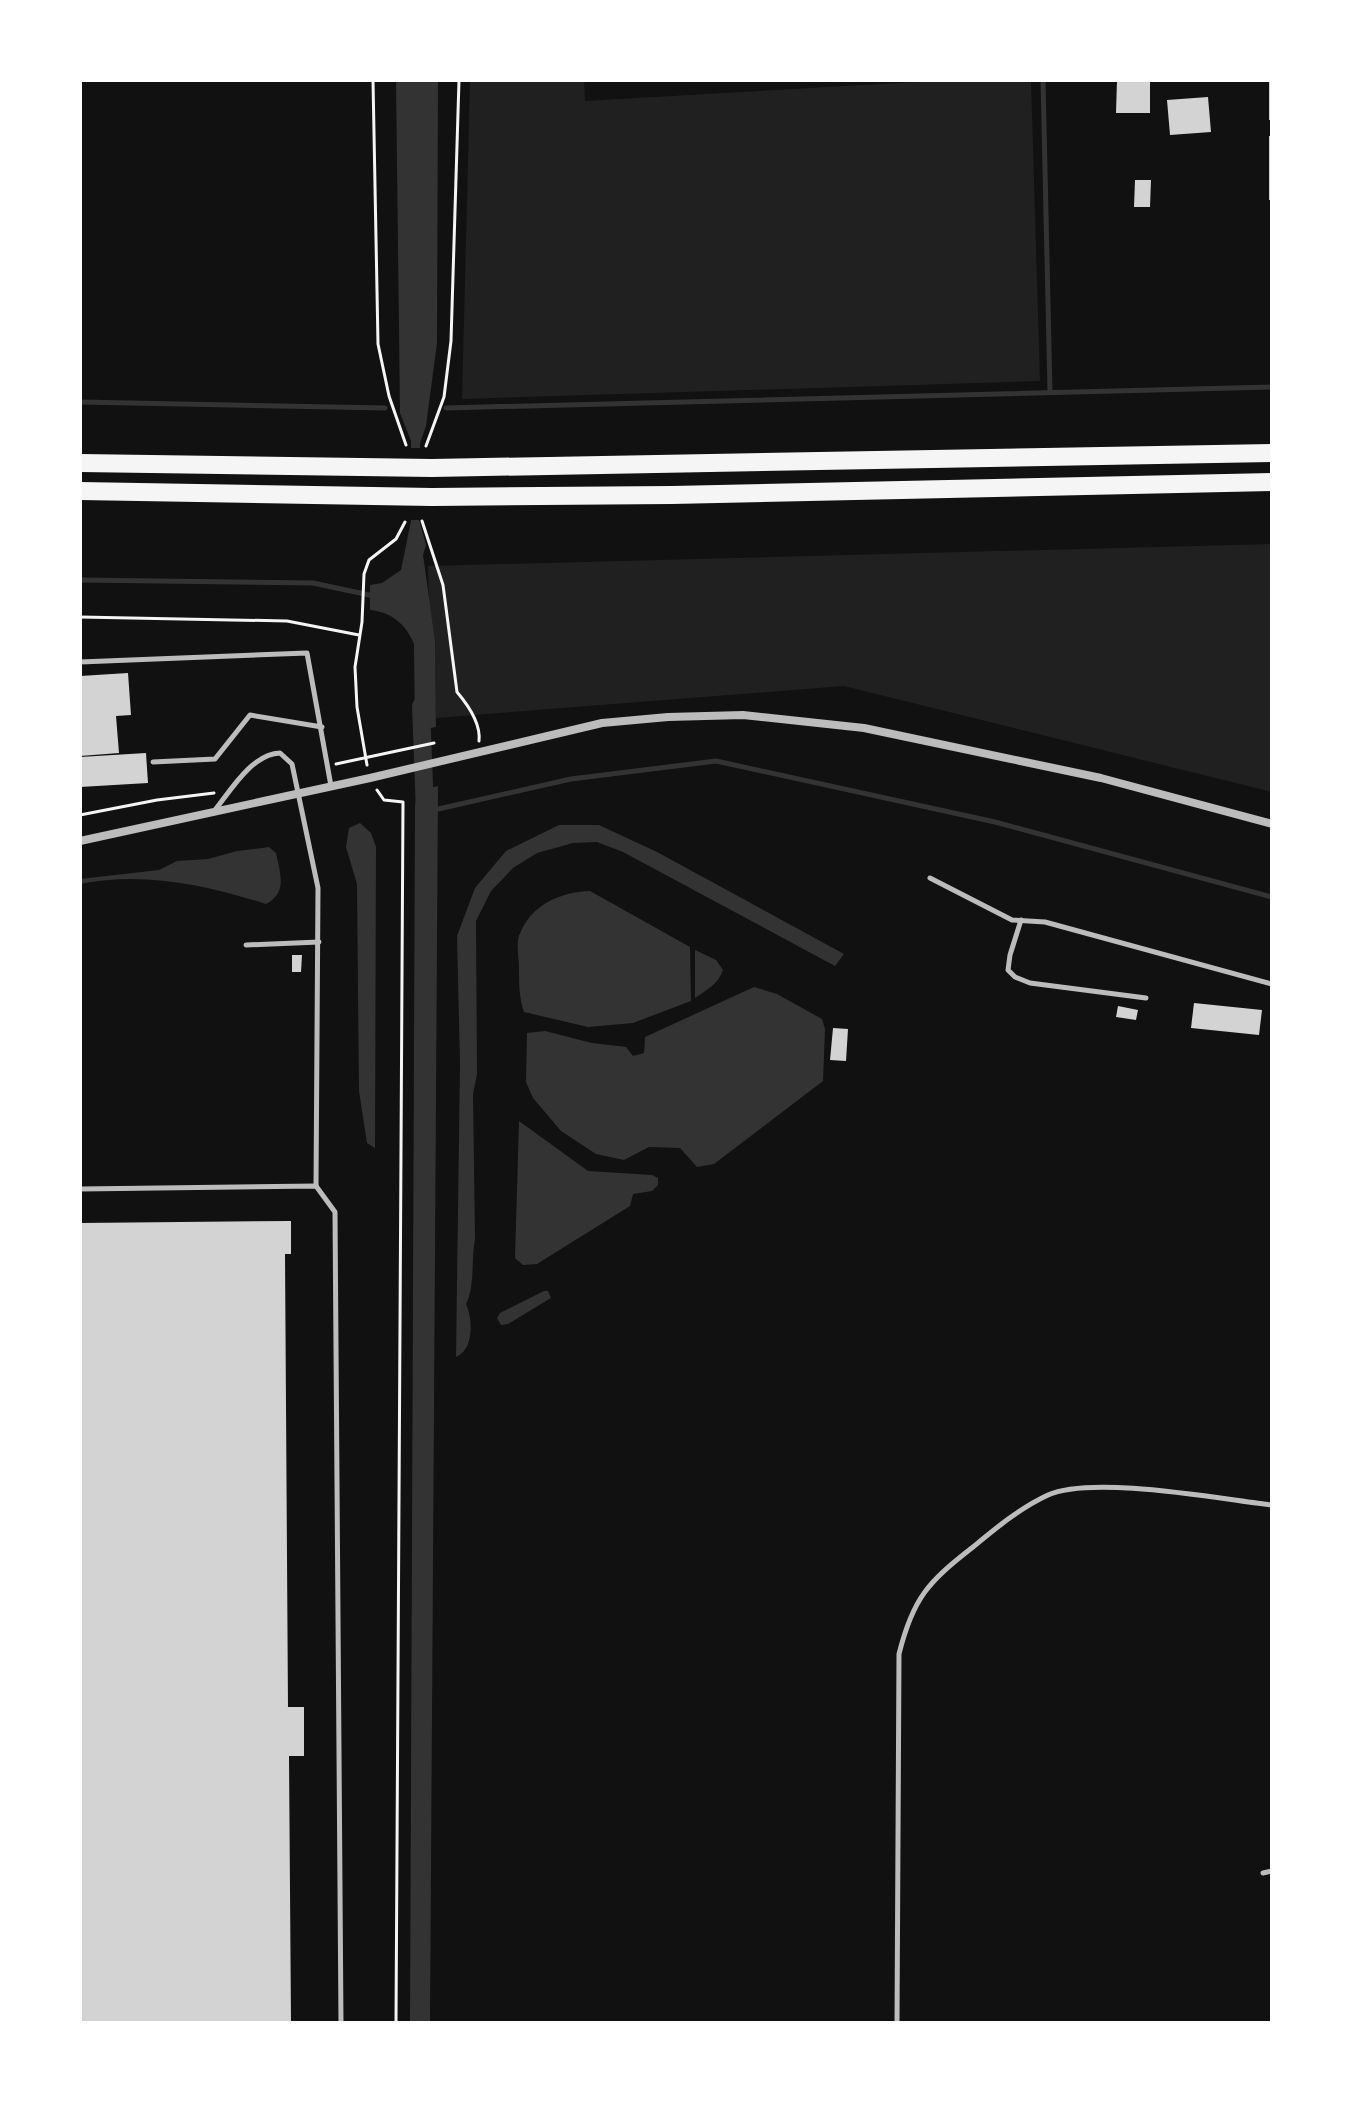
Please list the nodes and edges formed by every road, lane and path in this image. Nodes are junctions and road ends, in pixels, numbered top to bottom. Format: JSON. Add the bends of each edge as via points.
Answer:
{"nodes":[{"id":1,"x":373,"y":80,"type":"edge"},
{"id":2,"x":459,"y":80,"type":"edge"},
{"id":3,"x":406,"y":445,"type":"dead end"},
{"id":4,"x":426,"y":446,"type":"dead end"},
{"id":5,"x":1272,"y":453,"type":"edge"},
{"id":6,"x":80,"y":463,"type":"edge"},
{"id":7,"x":1272,"y":482,"type":"edge"},
{"id":8,"x":80,"y":491,"type":"edge"},
{"id":9,"x":422,"y":521,"type":"dead end"},
{"id":10,"x":405,"y":522,"type":"dead end"},
{"id":11,"x":80,"y":617,"type":"edge"},
{"id":12,"x":359,"y":635,"type":"junction"},
{"id":13,"x":80,"y":662,"type":"edge"},
{"id":14,"x":322,"y":727,"type":"junction"},
{"id":15,"x":434,"y":743,"type":"dead end"},
{"id":16,"x":478,"y":753,"type":"junction"},
{"id":17,"x":365,"y":758,"type":"junction"},
{"id":18,"x":153,"y":762,"type":"dead end"},
{"id":19,"x":329,"y":765,"type":"junction"},
{"id":20,"x":370,"y":778,"type":"junction"},
{"id":21,"x":331,"y":787,"type":"junction"},
{"id":22,"x":230,"y":792,"type":"junction"},
{"id":23,"x":299,"y":793,"type":"junction"},
{"id":24,"x":213,"y":812,"type":"junction"},
{"id":25,"x":80,"y":815,"type":"edge"},
{"id":26,"x":1272,"y":824,"type":"edge"},
{"id":27,"x":80,"y":841,"type":"edge"},
{"id":28,"x":930,"y":878,"type":"dead end"},
{"id":29,"x":1021,"y":920,"type":"junction"},
{"id":30,"x":319,"y":942,"type":"junction"},
{"id":31,"x":246,"y":945,"type":"dead end"},
{"id":32,"x":1272,"y":984,"type":"edge"},
{"id":33,"x":1146,"y":998,"type":"dead end"},
{"id":34,"x":316,"y":1186,"type":"junction"},
{"id":35,"x":80,"y":1189,"type":"edge"},
{"id":36,"x":1272,"y":1505,"type":"edge"},
{"id":37,"x":1272,"y":1871,"type":"edge"},
{"id":38,"x":1263,"y":1873,"type":"dead end"},
{"id":39,"x":341,"y":2023,"type":"edge"},
{"id":40,"x":396,"y":2023,"type":"edge"},
{"id":41,"x":897,"y":2023,"type":"edge"}],
"edges":[{"from":1,"to":3,"type":"path","via":[[378,344]]},
{"from":2,"to":4,"type":"path","via":[[451,341],[444,397]]},
{"from":5,"to":6,"type":"highway","via":[[432,468]]},
{"from":7,"to":8,"type":"highway","via":[[432,497]]},
{"from":9,"to":16,"type":"path","via":[[443,585],[457,692],[480,732]]},
{"from":10,"to":12,"type":"path","via":[[396,539],[369,560]]},
{"from":11,"to":12,"type":"path","via":[[287,621]]},
{"from":12,"to":17,"type":"path","via":[[355,686]]},
{"from":13,"to":14,"type":"lane","via":[[307,653]]},
{"from":14,"to":18,"type":"lane","via":[[250,715],[215,759]]},
{"from":14,"to":19,"type":"lane"},
{"from":15,"to":17,"type":"path"},
{"from":16,"to":20,"type":"street"},
{"from":16,"to":26,"type":"street","via":[[602,723],[743,715],[879,731],[1101,778]]},
{"from":17,"to":19,"type":"path"},
{"from":17,"to":20,"type":"path"},
{"from":19,"to":21,"type":"lane"},
{"from":20,"to":21,"type":"street"},
{"from":20,"to":40,"type":"path","via":[[384,800],[403,802]]},
{"from":21,"to":23,"type":"street"},
{"from":22,"to":23,"type":"lane","via":[[258,761],[277,753],[292,764]]},
{"from":22,"to":24,"type":"lane"},
{"from":22,"to":25,"type":"path"},
{"from":23,"to":24,"type":"street"},
{"from":23,"to":30,"type":"lane","via":[[318,888]]},
{"from":24,"to":27,"type":"street"},
{"from":28,"to":29,"type":"lane"},
{"from":29,"to":32,"type":"lane"},
{"from":29,"to":33,"type":"lane","via":[[1008,970],[1015,977]]},
{"from":30,"to":31,"type":"lane"},
{"from":30,"to":34,"type":"lane"},
{"from":34,"to":35,"type":"lane"},
{"from":34,"to":39,"type":"lane","via":[[335,1212]]},
{"from":36,"to":41,"type":"lane","via":[[1119,1487],[1050,1494],[1009,1518],[937,1575],[916,1603],[899,1654]]},
{"from":37,"to":38,"type":"lane"}]}
